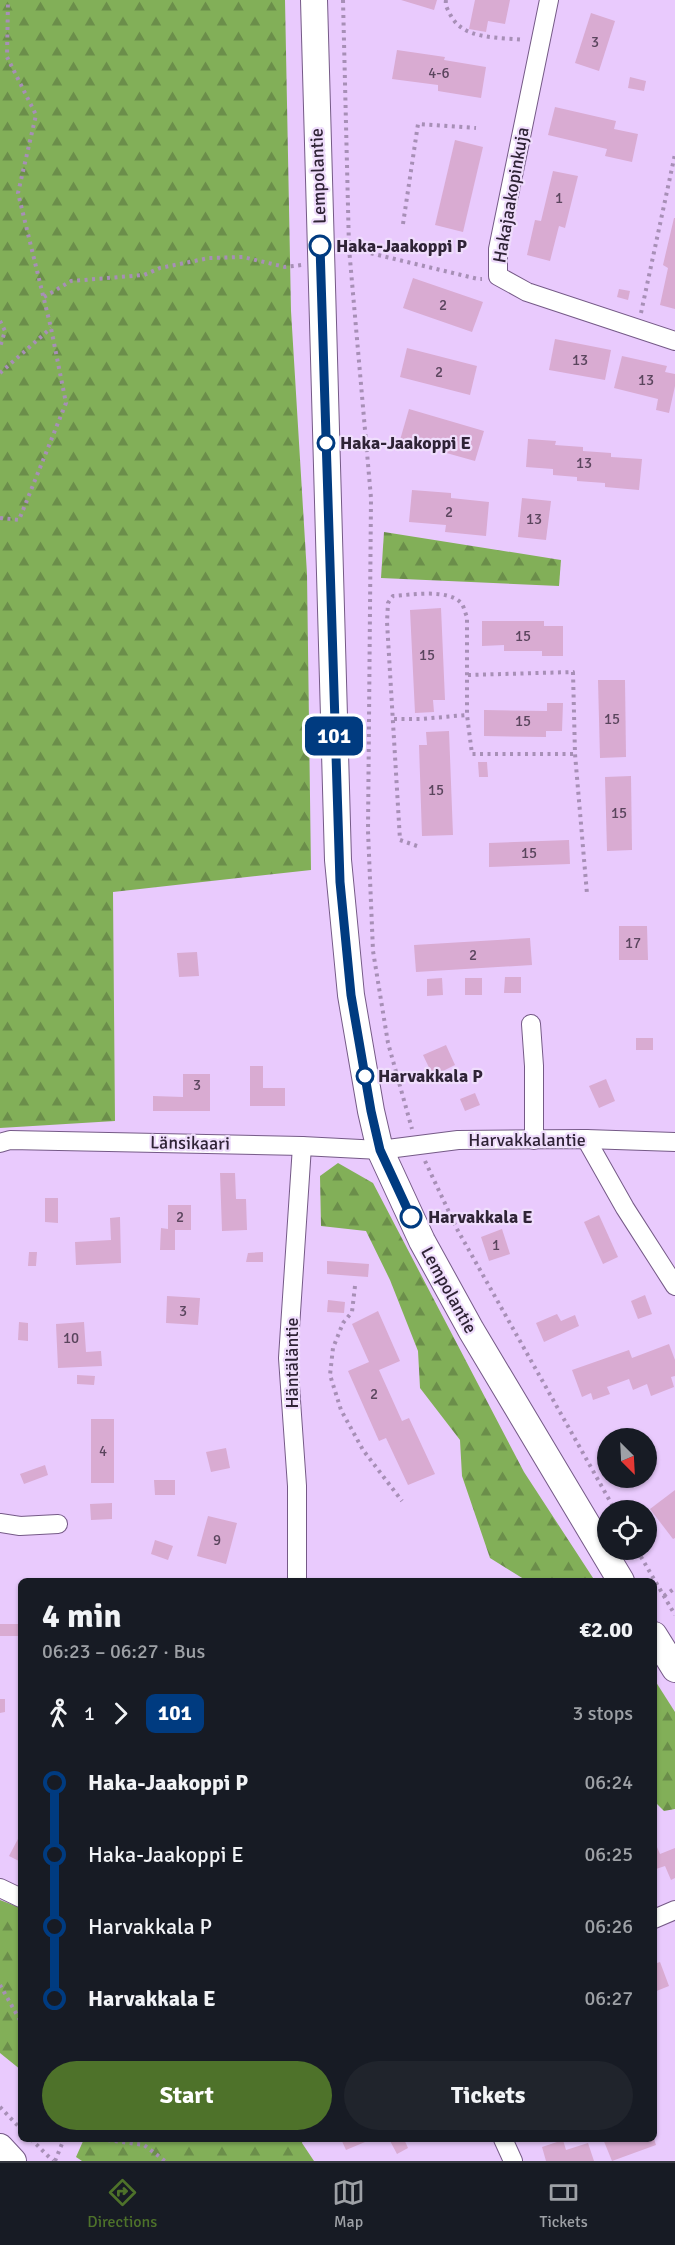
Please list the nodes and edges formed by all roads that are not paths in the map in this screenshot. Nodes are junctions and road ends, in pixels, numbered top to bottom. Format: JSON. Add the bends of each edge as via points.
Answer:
{"nodes":[{"id":1,"x":314,"y":0,"type":"edge"},
{"id":2,"x":549,"y":0,"type":"edge"},
{"id":3,"x":675,"y":341,"type":"edge"},
{"id":4,"x":531,"y":1024,"type":"dead end"},
{"id":5,"x":586,"y":1139,"type":"junction"},
{"id":6,"x":534,"y":1140,"type":"junction"},
{"id":7,"x":675,"y":1142,"type":"edge"},
{"id":8,"x":0,"y":1143,"type":"edge"},
{"id":9,"x":302,"y":1146,"type":"junction"},
{"id":10,"x":380,"y":1150,"type":"junction"},
{"id":11,"x":675,"y":1286,"type":"edge"},
{"id":12,"x":0,"y":1523,"type":"edge"},
{"id":13,"x":58,"y":1524,"type":"dead end"},
{"id":14,"x":297,"y":1578,"type":"edge"},
{"id":15,"x":619,"y":1578,"type":"edge"},
{"id":16,"x":657,"y":1640,"type":"edge"},
{"id":17,"x":675,"y":1668,"type":"edge"},
{"id":18,"x":0,"y":1888,"type":"edge"},
{"id":19,"x":18,"y":1897,"type":"edge"},
{"id":20,"x":675,"y":1910,"type":"edge"},
{"id":21,"x":657,"y":1918,"type":"edge"},
{"id":22,"x":504,"y":2142,"type":"edge"},
{"id":23,"x":0,"y":2148,"type":"edge"},
{"id":24,"x":13,"y":2161,"type":"edge"},
{"id":25,"x":513,"y":2161,"type":"edge"}],
"edges":[{"from":1,"to":10,"type":"street","name":"Lempolantie","via":[[338,860],[351,995]]},
{"from":2,"to":3,"type":"street","name":"Hakajaakopinkuja","via":[[498,249],[498,276],[527,292]]},
{"from":4,"to":6,"type":"street"},
{"from":5,"to":6,"type":"street","name":"Harvakkalantie"},
{"from":5,"to":7,"type":"street","name":"Harvakkalantie"},
{"from":5,"to":11,"type":"street"},
{"from":6,"to":10,"type":"street","name":"Harvakkalantie","via":[[458,1140]]},
{"from":8,"to":9,"type":"street","name":"Länsikaari","via":[[10,1140]]},
{"from":9,"to":10,"type":"street","name":"Länsikaari"},
{"from":9,"to":14,"type":"street","name":"Häntäläntie","via":[[288,1358],[297,1486]]},
{"from":10,"to":15,"type":"street","name":"Lempolantie","via":[[422,1241],[465,1320]]},
{"from":12,"to":13,"type":"street"},
{"from":16,"to":17,"type":"street"},
{"from":18,"to":19,"type":"street"},
{"from":20,"to":21,"type":"street"},
{"from":22,"to":25,"type":"street"},
{"from":23,"to":24,"type":"street"}]}
